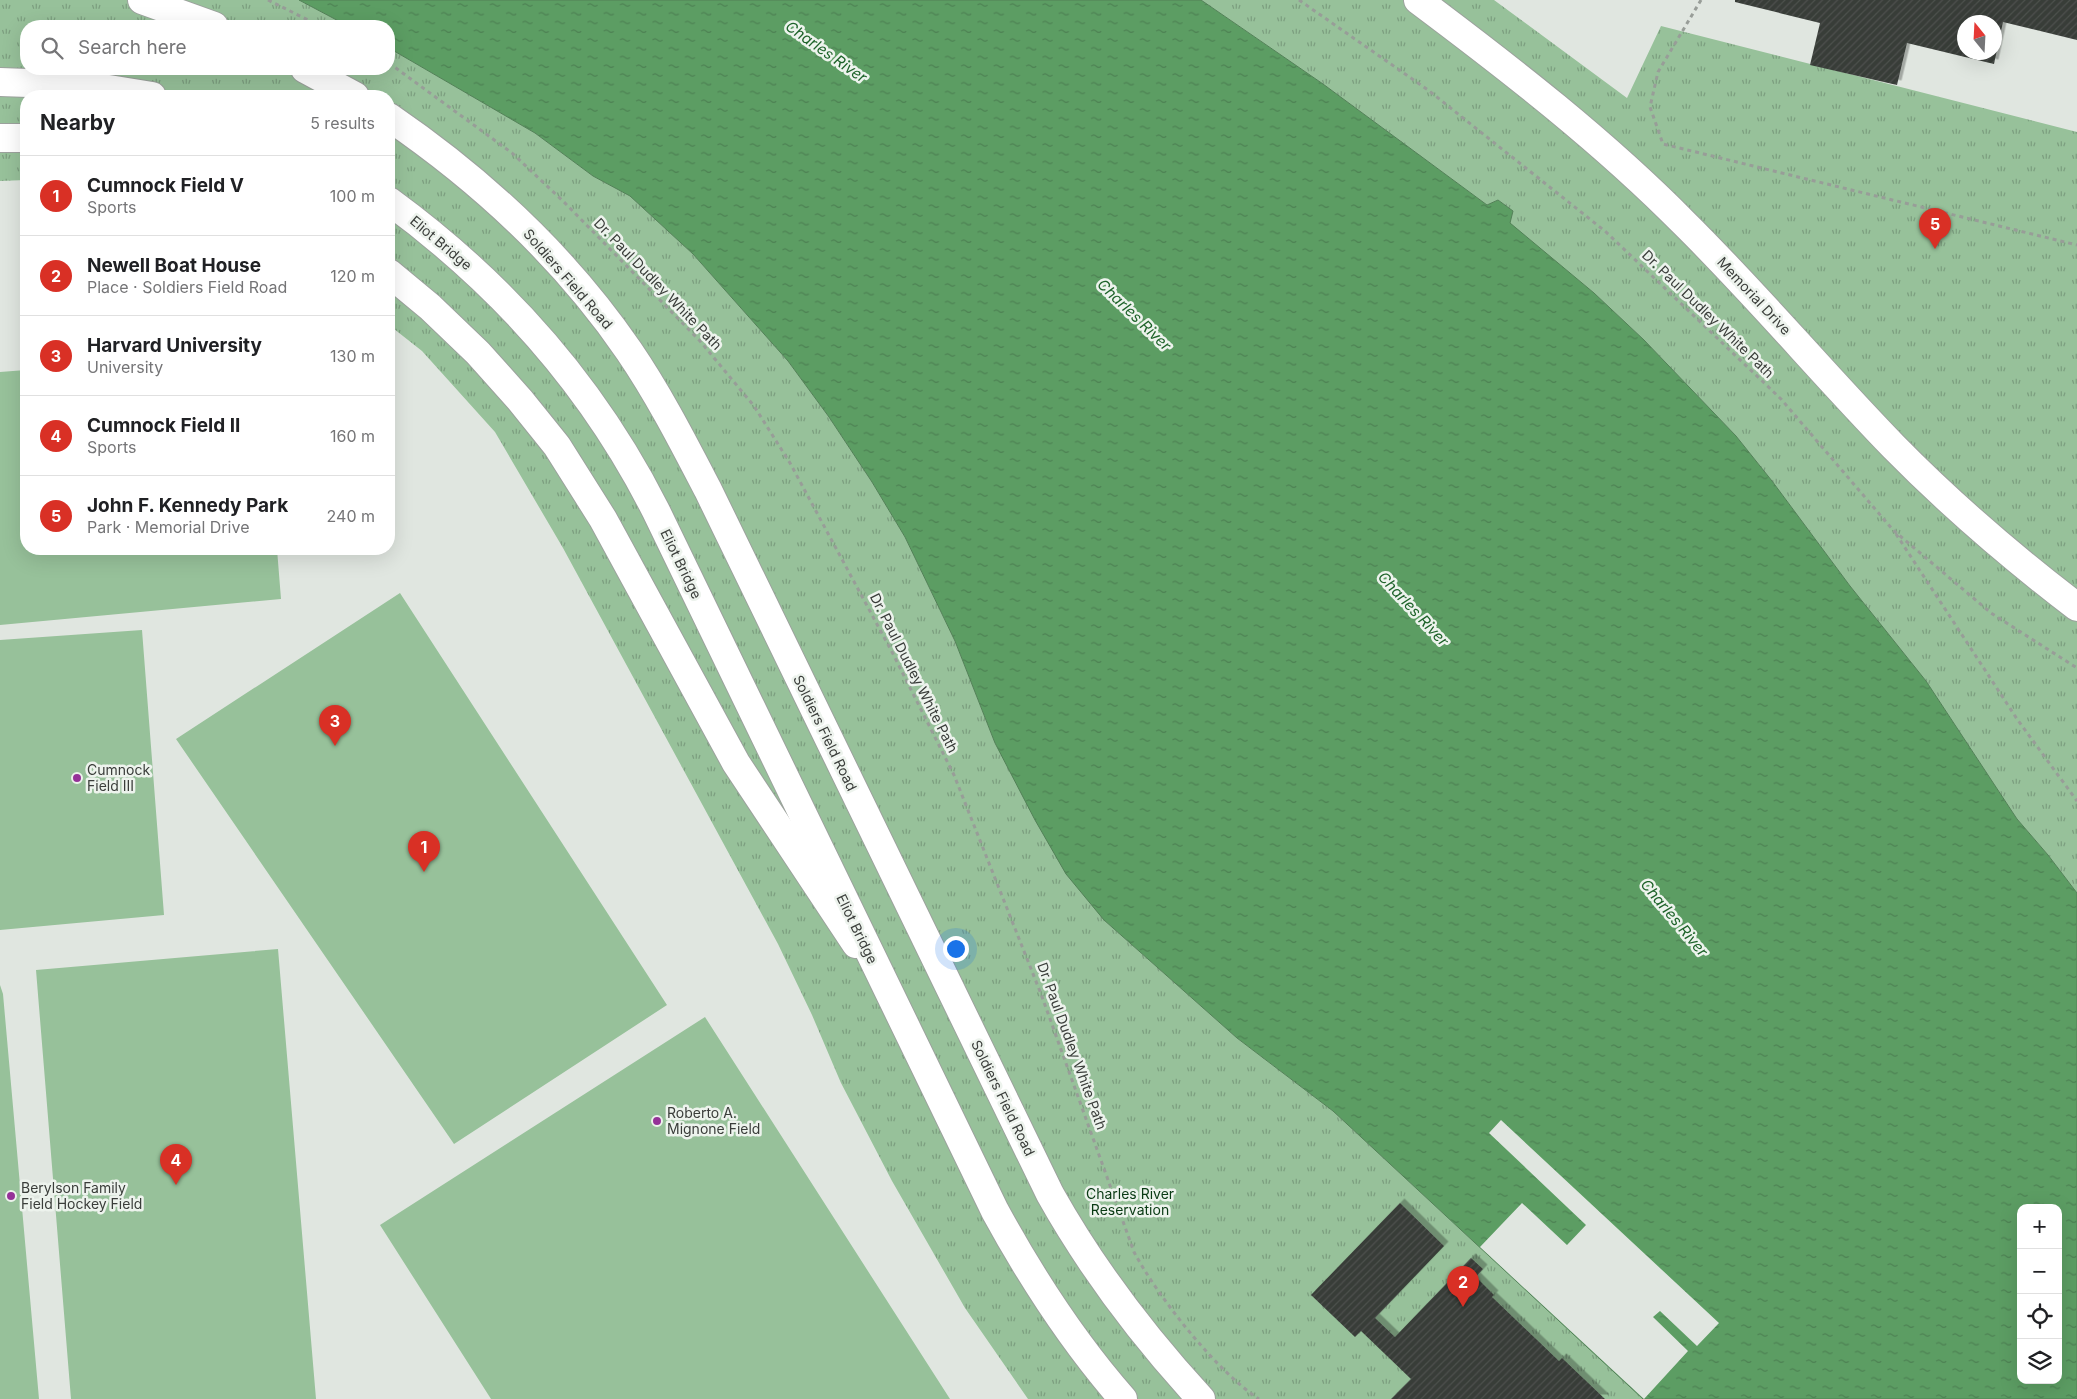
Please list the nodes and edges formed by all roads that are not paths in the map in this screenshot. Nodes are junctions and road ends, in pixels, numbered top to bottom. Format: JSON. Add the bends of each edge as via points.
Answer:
{"nodes":[{"id":1,"x":142,"y":0,"type":"edge"},
{"id":2,"x":1418,"y":0,"type":"edge"},
{"id":3,"x":197,"y":20,"type":"edge"},
{"id":4,"x":316,"y":75,"type":"edge"},
{"id":5,"x":0,"y":82,"type":"edge"},
{"id":6,"x":115,"y":90,"type":"edge"},
{"id":7,"x":345,"y":90,"type":"edge"},
{"id":8,"x":395,"y":121,"type":"edge"},
{"id":9,"x":0,"y":138,"type":"edge"},
{"id":10,"x":20,"y":138,"type":"edge"},
{"id":11,"x":395,"y":206,"type":"edge"},
{"id":12,"x":395,"y":279,"type":"edge"},
{"id":13,"x":2077,"y":607,"type":"edge"},
{"id":14,"x":886,"y":989,"type":"junction"},
{"id":15,"x":1123,"y":1399,"type":"edge"},
{"id":16,"x":1200,"y":1399,"type":"edge"}],
"edges":[{"from":1,"to":3,"type":"main road"},
{"from":2,"to":13,"type":"main road","name":"Memorial Drive","via":[[1546,100],[1654,194],[1723,262],[1923,476],[2004,549]]},
{"from":4,"to":7,"type":"main road"},
{"from":5,"to":6,"type":"main road","via":[[84,85]]},
{"from":8,"to":16,"type":"main road","name":"Soldiers Field Road","via":[[458,168],[511,215],[590,299],[643,372],[708,490],[1050,1194],[1089,1260],[1126,1312]]},
{"from":9,"to":10,"type":"main road"},
{"from":11,"to":14,"type":"main road","name":"Eliot Bridge","via":[[463,261],[519,315],[565,367],[618,443],[656,511]]},
{"from":12,"to":14,"type":"main road","via":[[478,353],[557,446],[602,519],[736,763]]},
{"from":14,"to":15,"type":"main road","via":[[1010,1239],[1060,1318]]}]}
